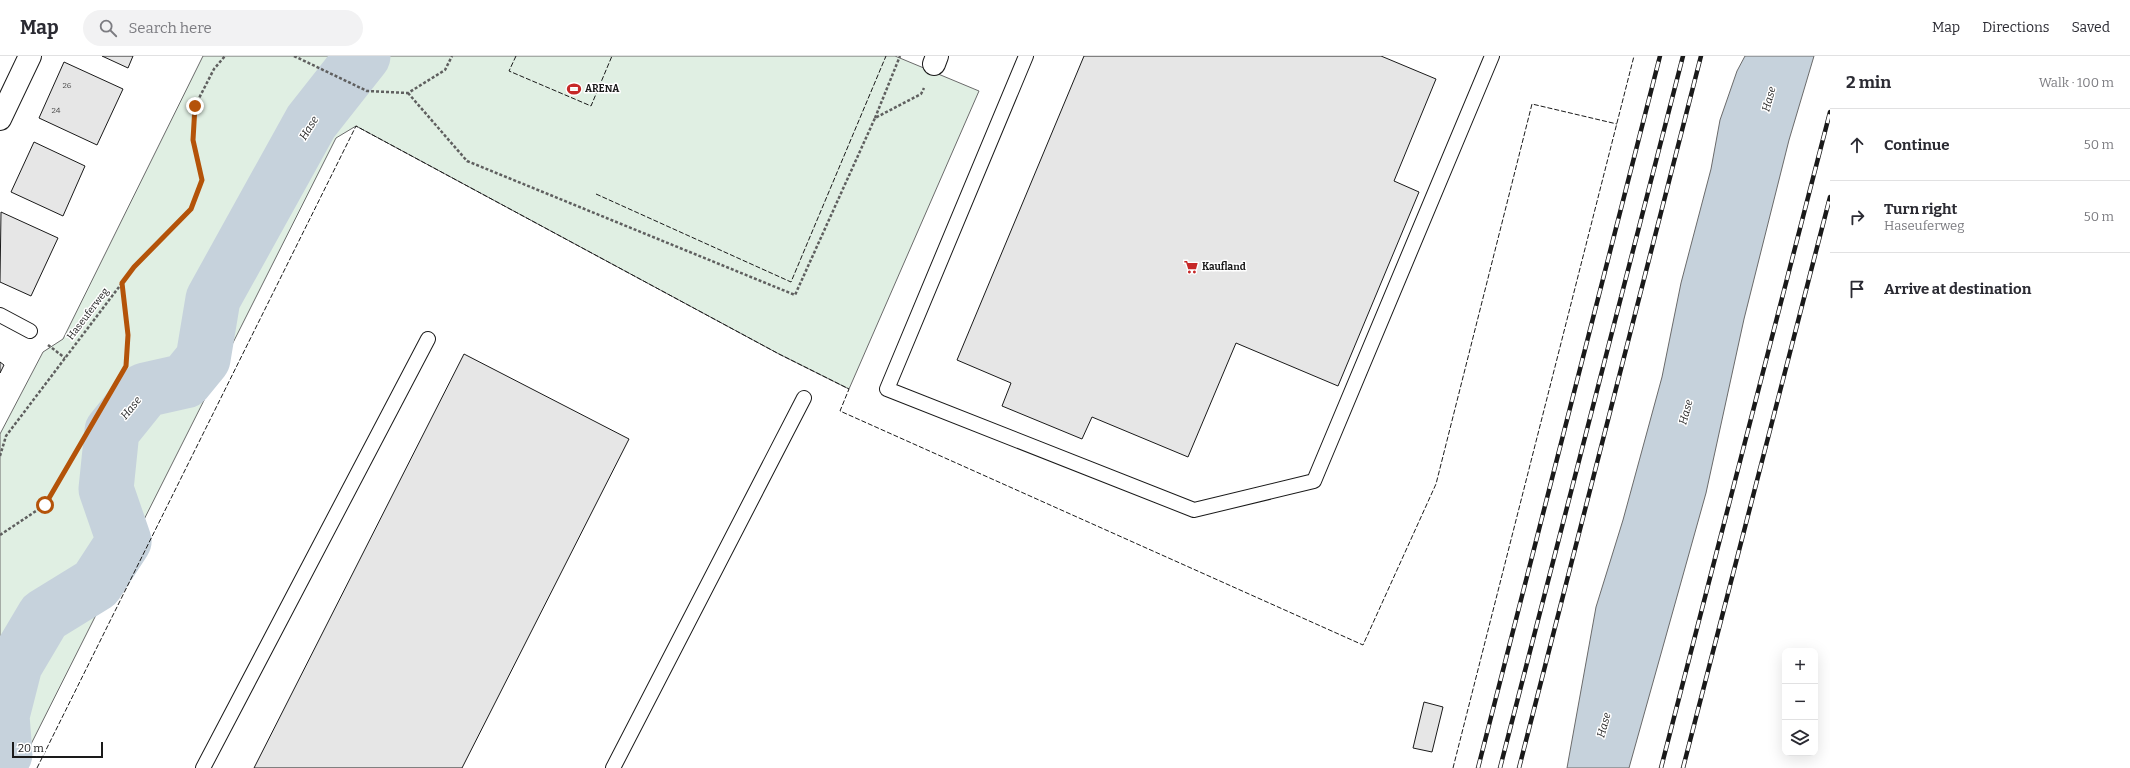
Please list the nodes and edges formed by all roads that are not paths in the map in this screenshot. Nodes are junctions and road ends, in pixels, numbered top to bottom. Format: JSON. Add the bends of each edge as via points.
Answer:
{"nodes":[{"id":1,"x":30,"y":56,"type":"edge"},
{"id":2,"x":1026,"y":56,"type":"edge"},
{"id":3,"x":1492,"y":56,"type":"edge"},
{"id":4,"x":0,"y":119,"type":"edge"},
{"id":5,"x":0,"y":315,"type":"edge"},
{"id":6,"x":30,"y":331,"type":"dead end"},
{"id":7,"x":428,"y":339,"type":"dead end"},
{"id":8,"x":804,"y":398,"type":"dead end"},
{"id":9,"x":203,"y":768,"type":"edge"},
{"id":10,"x":612,"y":768,"type":"edge"}],
"edges":[{"from":1,"to":4,"type":"street"},
{"from":2,"to":3,"type":"lane","via":[[887,389],[1194,510],[1314,481]]},
{"from":5,"to":6,"type":"lane"},
{"from":7,"to":9,"type":"lane"},
{"from":8,"to":10,"type":"lane"}]}
